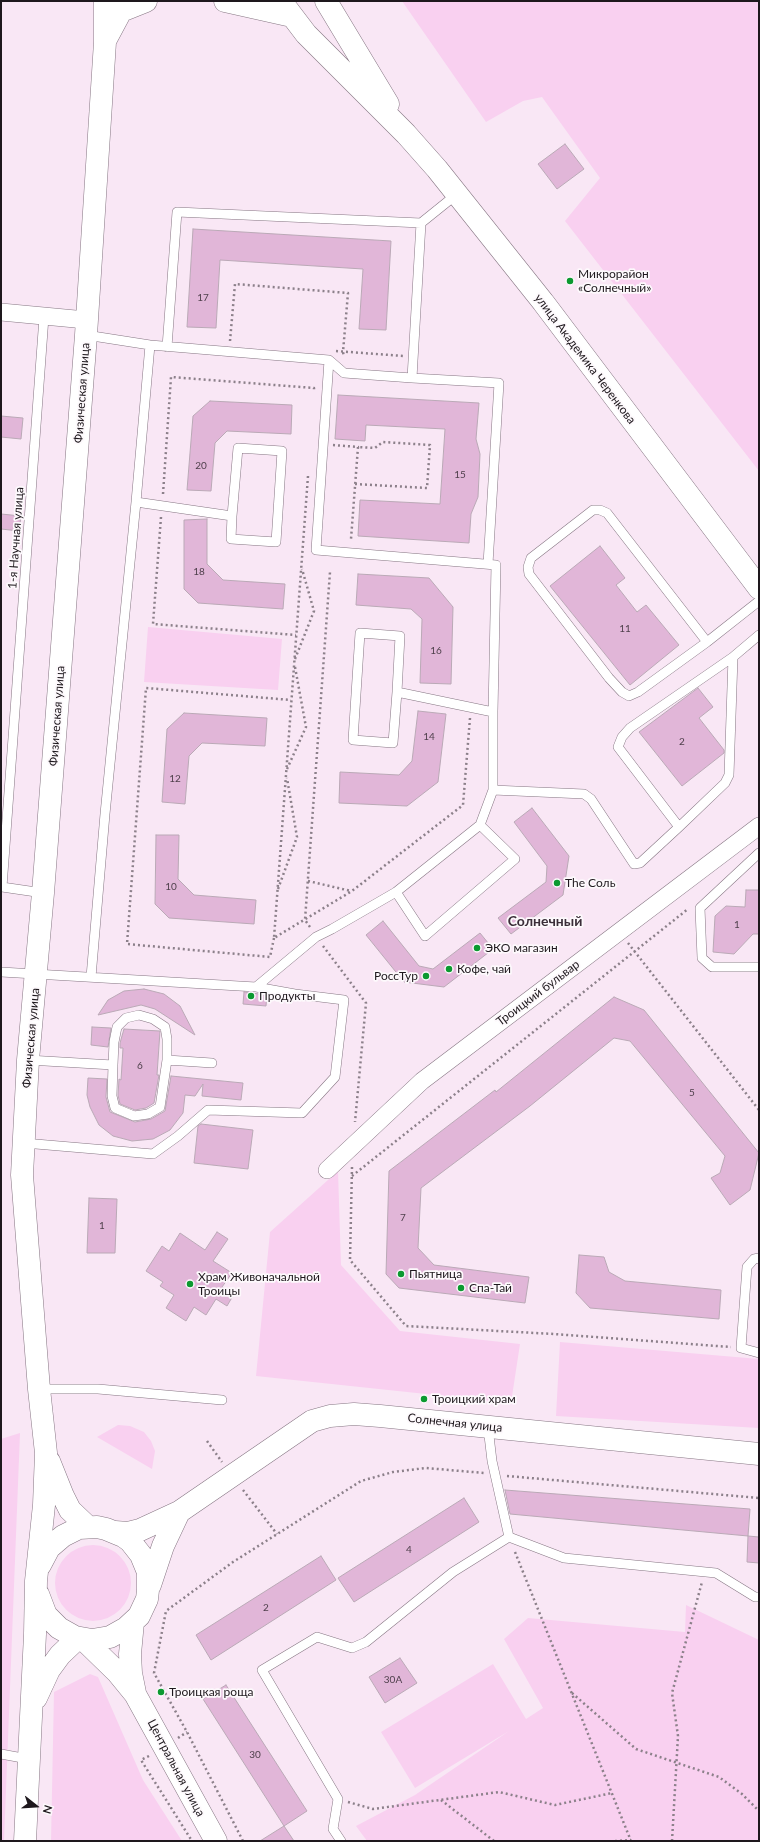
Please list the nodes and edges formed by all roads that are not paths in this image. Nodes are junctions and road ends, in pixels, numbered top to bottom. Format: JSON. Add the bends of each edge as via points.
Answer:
{"nodes":[{"id":1,"x":105,"y":1,"type":"edge"},
{"id":2,"x":146,"y":1,"type":"edge"},
{"id":3,"x":225,"y":1,"type":"edge"},
{"id":4,"x":326,"y":1,"type":"edge"},
{"id":5,"x":287,"y":9,"type":"edge"},
{"id":6,"x":105,"y":42,"type":"junction"},
{"id":7,"x":406,"y":134,"type":"junction"},
{"id":8,"x":456,"y":194,"type":"junction"},
{"id":9,"x":421,"y":223,"type":"junction"},
{"id":10,"x":1,"y":312,"type":"edge"},
{"id":11,"x":44,"y":317,"type":"junction"},
{"id":12,"x":86,"y":327,"type":"junction"},
{"id":13,"x":150,"y":345,"type":"junction"},
{"id":14,"x":167,"y":347,"type":"junction"},
{"id":15,"x":329,"y":360,"type":"junction"},
{"id":16,"x":412,"y":378,"type":"junction"},
{"id":17,"x":136,"y":502,"type":"junction"},
{"id":18,"x":232,"y":516,"type":"junction"},
{"id":19,"x":488,"y":564,"type":"junction"},
{"id":20,"x":759,"y":588,"type":"edge"},
{"id":21,"x":759,"y":601,"type":"edge"},
{"id":22,"x":759,"y":635,"type":"edge"},
{"id":23,"x":707,"y":642,"type":"junction"},
{"id":24,"x":733,"y":657,"type":"junction"},
{"id":25,"x":396,"y":692,"type":"junction"},
{"id":26,"x":493,"y":712,"type":"junction"},
{"id":27,"x":493,"y":790,"type":"junction"},
{"id":28,"x":480,"y":825,"type":"junction"},
{"id":29,"x":759,"y":826,"type":"edge"},
{"id":30,"x":680,"y":827,"type":"junction"},
{"id":31,"x":759,"y":853,"type":"edge"},
{"id":32,"x":2,"y":887,"type":"edge"},
{"id":33,"x":396,"y":892,"type":"junction"},
{"id":34,"x":43,"y":893,"type":"junction"},
{"id":35,"x":759,"y":967,"type":"edge"},
{"id":36,"x":1,"y":972,"type":"edge"},
{"id":37,"x":36,"y":975,"type":"junction"},
{"id":38,"x":91,"y":977,"type":"junction"},
{"id":39,"x":256,"y":987,"type":"junction"},
{"id":40,"x":28,"y":1060,"type":"junction"},
{"id":41,"x":167,"y":1060,"type":"junction"},
{"id":42,"x":212,"y":1063,"type":"dead end"},
{"id":43,"x":113,"y":1065,"type":"junction"},
{"id":44,"x":24,"y":1143,"type":"junction"},
{"id":45,"x":327,"y":1170,"type":"dead end"},
{"id":46,"x":759,"y":1258,"type":"edge"},
{"id":47,"x":759,"y":1353,"type":"edge"},
{"id":48,"x":39,"y":1389,"type":"junction"},
{"id":49,"x":222,"y":1400,"type":"dead end"},
{"id":50,"x":488,"y":1426,"type":"junction"},
{"id":51,"x":46,"y":1453,"type":"junction"},
{"id":52,"x":759,"y":1454,"type":"edge"},
{"id":53,"x":179,"y":1512,"type":"junction"},
{"id":54,"x":88,"y":1527,"type":"junction"},
{"id":55,"x":115,"y":1532,"type":"junction"},
{"id":56,"x":509,"y":1537,"type":"junction"},
{"id":57,"x":37,"y":1581,"type":"junction"},
{"id":58,"x":148,"y":1590,"type":"junction"},
{"id":59,"x":759,"y":1598,"type":"edge"},
{"id":60,"x":133,"y":1622,"type":"junction"},
{"id":61,"x":81,"y":1638,"type":"junction"},
{"id":62,"x":136,"y":1694,"type":"junction"},
{"id":63,"x":30,"y":1710,"type":"junction"},
{"id":64,"x":1,"y":1754,"type":"edge"},
{"id":65,"x":28,"y":1759,"type":"junction"},
{"id":66,"x":25,"y":1841,"type":"edge"},
{"id":67,"x":216,"y":1841,"type":"edge"},
{"id":68,"x":341,"y":1841,"type":"edge"}],
"edges":[{"from":1,"to":6,"type":"street","name":"Физическая улица"},
{"from":2,"to":6,"type":"street","name":"Физическая улица","via":[[121,11]]},
{"from":3,"to":5,"type":"street"},
{"from":4,"to":7,"type":"street","name":"улица Академика Черенкова"},
{"from":5,"to":7,"type":"street","name":"улица Академика Черенкова","via":[[306,34]]},
{"from":6,"to":12,"type":"street","name":"Физическая улица"},
{"from":7,"to":8,"type":"street","name":"улица Академика Черенкова"},
{"from":8,"to":9,"type":"lane"},
{"from":8,"to":20,"type":"street","name":"улица Академика Черенкова","via":[[543,302]]},
{"from":9,"to":14,"type":"lane","via":[[176,212]]},
{"from":9,"to":16,"type":"lane"},
{"from":10,"to":11,"type":"street"},
{"from":11,"to":12,"type":"street"},
{"from":11,"to":32,"type":"lane","name":"1-я Научная улица"},
{"from":12,"to":13,"type":"lane"},
{"from":12,"to":34,"type":"street","name":"Физическая улица"},
{"from":13,"to":14,"type":"lane"},
{"from":13,"to":17,"type":"lane"},
{"from":14,"to":15,"type":"lane"},
{"from":15,"to":16,"type":"lane","via":[[344,373]]},
{"from":15,"to":19,"type":"lane","via":[[316,550]]},
{"from":16,"to":19,"type":"lane","via":[[499,383]]},
{"from":17,"to":18,"type":"lane"},
{"from":17,"to":38,"type":"lane"},
{"from":18,"to":18,"type":"lane","via":[[231,539],[276,542],[282,451],[238,448]]},
{"from":19,"to":26,"type":"lane","via":[[496,565]]},
{"from":21,"to":23,"type":"lane"},
{"from":22,"to":24,"type":"lane"},
{"from":23,"to":23,"type":"lane","via":[[629,696],[609,678],[529,574],[531,558],[593,510],[607,513]]},
{"from":24,"to":30,"type":"lane","via":[[729,775],[725,784]]},
{"from":24,"to":30,"type":"lane","via":[[630,728],[622,736],[618,747]]},
{"from":25,"to":25,"type":"lane","via":[[393,743],[353,740],[360,633],[400,636]]},
{"from":25,"to":26,"type":"lane"},
{"from":26,"to":27,"type":"lane"},
{"from":27,"to":28,"type":"lane"},
{"from":27,"to":30,"type":"lane","via":[[584,794],[591,799],[634,864],[640,863]]},
{"from":28,"to":33,"type":"lane"},
{"from":28,"to":33,"type":"lane","via":[[515,859],[425,936]]},
{"from":29,"to":45,"type":"street","name":"Троицкий бульвар","via":[[422,1081]]},
{"from":31,"to":35,"type":"lane","via":[[700,908],[702,958],[712,966]]},
{"from":32,"to":34,"type":"lane","name":"1-я Научная улица"},
{"from":33,"to":39,"type":"lane","via":[[316,937]]},
{"from":34,"to":37,"type":"street","name":"Физическая улица"},
{"from":36,"to":37,"type":"lane"},
{"from":37,"to":38,"type":"lane"},
{"from":37,"to":40,"type":"street","name":"Физическая улица"},
{"from":38,"to":39,"type":"lane"},
{"from":39,"to":44,"type":"lane","via":[[344,1000],[335,1077],[302,1113],[208,1110],[153,1154]]},
{"from":40,"to":43,"type":"lane"},
{"from":40,"to":44,"type":"street","name":"Физическая улица"},
{"from":41,"to":42,"type":"lane"},
{"from":41,"to":43,"type":"lane","via":[[164,1028],[153,1019],[139,1015],[126,1018],[117,1027]]},
{"from":41,"to":43,"type":"lane","via":[[160,1107],[148,1114],[134,1116],[115,1108],[112,1096]]},
{"from":44,"to":48,"type":"street","name":"Физическая улица","via":[[22,1175]]},
{"from":46,"to":47,"type":"lane","via":[[754,1259],[747,1267],[741,1348]]},
{"from":48,"to":49,"type":"lane","via":[[98,1389]]},
{"from":48,"to":51,"type":"street","name":"Физическая улица"},
{"from":50,"to":52,"type":"street","name":"Солнечная улица"},
{"from":50,"to":53,"type":"street","name":"Солнечная улица","via":[[354,1414],[330,1416],[312,1422]]},
{"from":50,"to":56,"type":"lane","via":[[495,1474]]},
{"from":51,"to":54,"type":"street","via":[[62,1496],[70,1510]]},
{"from":51,"to":57,"type":"street"},
{"from":53,"to":55,"type":"street","name":"Солнечная улица","via":[[140,1530],[128,1533]]},
{"from":53,"to":58,"type":"street","name":"Солнечная улица","via":[[162,1546]]},
{"from":54,"to":55,"type":"street"},
{"from":54,"to":57,"type":"street","via":[[71,1532],[55,1541],[44,1555]]},
{"from":55,"to":58,"type":"street","via":[[130,1541],[141,1555],[148,1572]]},
{"from":56,"to":59,"type":"lane","via":[[564,1558],[716,1573]]},
{"from":56,"to":68,"type":"lane","via":[[453,1572],[366,1642],[352,1648],[317,1637],[262,1670],[338,1799],[333,1828]]},
{"from":57,"to":61,"type":"street","via":[[42,1607],[52,1622],[66,1633]]},
{"from":57,"to":63,"type":"street"},
{"from":58,"to":60,"type":"street","via":[[143,1608]]},
{"from":60,"to":61,"type":"street","via":[[110,1637],[92,1640]]},
{"from":60,"to":62,"type":"street","name":"Центральная улица","via":[[130,1654]]},
{"from":61,"to":62,"type":"street","name":"Центральная улица"},
{"from":61,"to":63,"type":"street","via":[[60,1655],[49,1670]]},
{"from":62,"to":67,"type":"street","name":"Центральная улица"},
{"from":63,"to":65,"type":"street"},
{"from":64,"to":65,"type":"lane"},
{"from":65,"to":66,"type":"street"}]}
